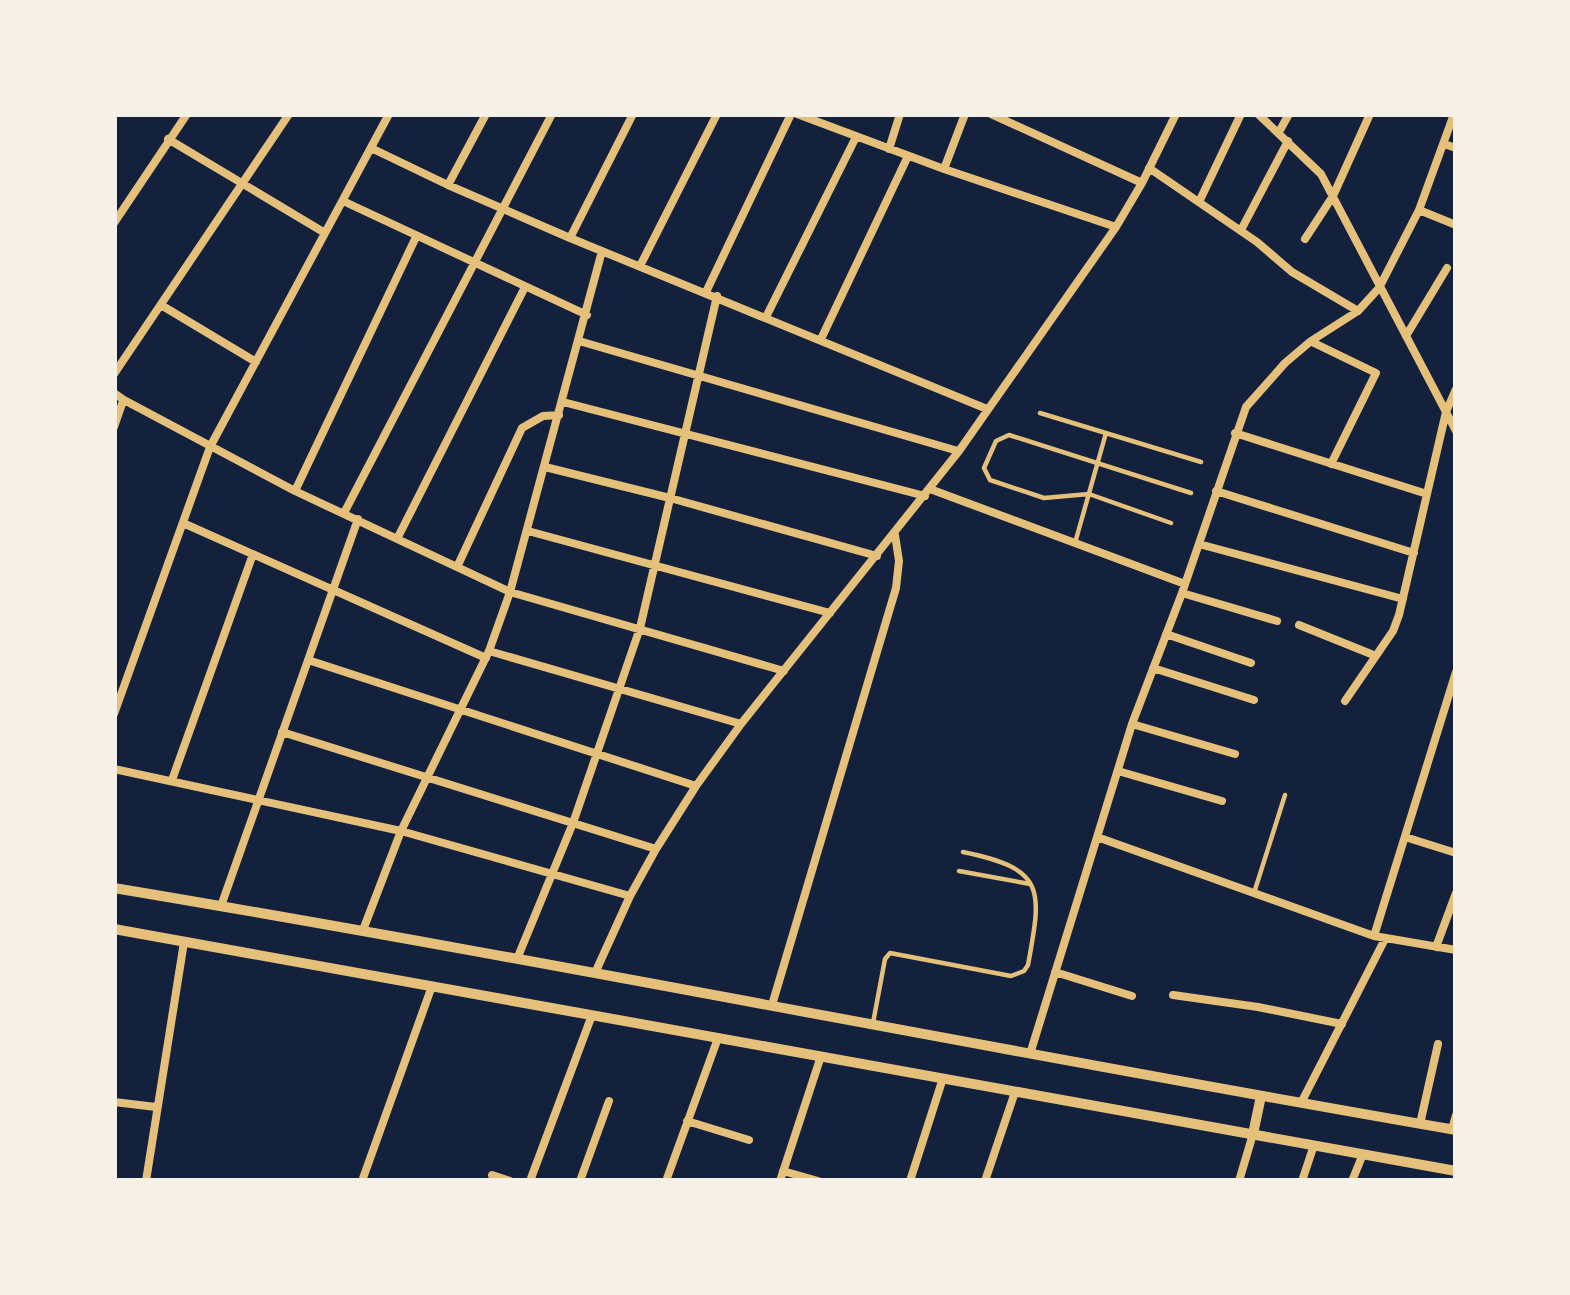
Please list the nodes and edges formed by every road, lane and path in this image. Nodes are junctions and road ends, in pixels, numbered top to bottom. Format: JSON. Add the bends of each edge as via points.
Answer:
{"nodes":[{"id":1,"x":187,"y":114,"type":"edge"},
{"id":2,"x":289,"y":114,"type":"edge"},
{"id":3,"x":389,"y":114,"type":"edge"},
{"id":4,"x":486,"y":114,"type":"edge"},
{"id":5,"x":552,"y":114,"type":"edge"},
{"id":6,"x":633,"y":114,"type":"edge"},
{"id":7,"x":717,"y":114,"type":"edge"},
{"id":8,"x":794,"y":114,"type":"edge"},
{"id":9,"x":900,"y":114,"type":"edge"},
{"id":10,"x":965,"y":114,"type":"edge"},
{"id":11,"x":991,"y":114,"type":"edge"},
{"id":12,"x":1176,"y":114,"type":"edge"},
{"id":13,"x":1240,"y":114,"type":"edge"},
{"id":14,"x":1258,"y":114,"type":"edge"},
{"id":15,"x":1289,"y":114,"type":"edge"},
{"id":16,"x":1370,"y":114,"type":"edge"},
{"id":17,"x":1453,"y":114,"type":"edge"},
{"id":18,"x":824,"y":119,"type":"edge"},
{"id":19,"x":1279,"y":132,"type":"junction"},
{"id":20,"x":856,"y":136,"type":"junction"},
{"id":21,"x":168,"y":140,"type":"junction"},
{"id":22,"x":1288,"y":141,"type":"junction"},
{"id":23,"x":1444,"y":144,"type":"junction"},
{"id":24,"x":371,"y":148,"type":"junction"},
{"id":25,"x":889,"y":148,"type":"junction"},
{"id":26,"x":1456,"y":148,"type":"edge"},
{"id":27,"x":909,"y":156,"type":"junction"},
{"id":28,"x":1149,"y":168,"type":"junction"},
{"id":29,"x":944,"y":169,"type":"junction"},
{"id":30,"x":1142,"y":183,"type":"junction"},
{"id":31,"x":242,"y":184,"type":"junction"},
{"id":32,"x":448,"y":185,"type":"junction"},
{"id":33,"x":1334,"y":196,"type":"junction"},
{"id":34,"x":343,"y":201,"type":"junction"},
{"id":35,"x":1198,"y":202,"type":"junction"},
{"id":36,"x":502,"y":209,"type":"junction"},
{"id":37,"x":1419,"y":210,"type":"junction"},
{"id":38,"x":114,"y":224,"type":"edge"},
{"id":39,"x":1456,"y":225,"type":"edge"},
{"id":40,"x":1116,"y":226,"type":"junction"},
{"id":41,"x":1240,"y":230,"type":"junction"},
{"id":42,"x":325,"y":233,"type":"junction"},
{"id":43,"x":416,"y":237,"type":"junction"},
{"id":44,"x":570,"y":238,"type":"junction"},
{"id":45,"x":1305,"y":238,"type":"dead end"},
{"id":46,"x":602,"y":251,"type":"junction"},
{"id":47,"x":474,"y":263,"type":"junction"},
{"id":48,"x":640,"y":266,"type":"junction"},
{"id":49,"x":1447,"y":268,"type":"dead end"},
{"id":50,"x":525,"y":287,"type":"junction"},
{"id":51,"x":1379,"y":288,"type":"junction"},
{"id":52,"x":706,"y":292,"type":"junction"},
{"id":53,"x":717,"y":296,"type":"junction"},
{"id":54,"x":161,"y":305,"type":"junction"},
{"id":55,"x":1358,"y":311,"type":"junction"},
{"id":56,"x":586,"y":315,"type":"junction"},
{"id":57,"x":766,"y":316,"type":"junction"},
{"id":58,"x":1405,"y":338,"type":"junction"},
{"id":59,"x":821,"y":339,"type":"junction"},
{"id":60,"x":580,"y":341,"type":"junction"},
{"id":61,"x":1311,"y":341,"type":"junction"},
{"id":62,"x":256,"y":362,"type":"junction"},
{"id":63,"x":114,"y":374,"type":"edge"},
{"id":64,"x":699,"y":376,"type":"junction"},
{"id":65,"x":1456,"y":389,"type":"edge"},
{"id":66,"x":114,"y":393,"type":"edge"},
{"id":67,"x":124,"y":400,"type":"junction"},
{"id":68,"x":563,"y":402,"type":"junction"},
{"id":69,"x":1450,"y":408,"type":"edge"},
{"id":70,"x":987,"y":409,"type":"junction"},
{"id":71,"x":1040,"y":413,"type":"dead end"},
{"id":72,"x":560,"y":415,"type":"junction"},
{"id":73,"x":114,"y":428,"type":"edge"},
{"id":74,"x":1456,"y":431,"type":"edge"},
{"id":75,"x":1106,"y":433,"type":"junction"},
{"id":76,"x":1235,"y":433,"type":"junction"},
{"id":77,"x":685,"y":434,"type":"junction"},
{"id":78,"x":211,"y":448,"type":"junction"},
{"id":79,"x":959,"y":452,"type":"junction"},
{"id":80,"x":1201,"y":462,"type":"dead end"},
{"id":81,"x":1097,"y":463,"type":"junction"},
{"id":82,"x":1331,"y":464,"type":"junction"},
{"id":83,"x":545,"y":467,"type":"junction"},
{"id":84,"x":295,"y":491,"type":"junction"},
{"id":85,"x":1216,"y":491,"type":"junction"},
{"id":86,"x":928,"y":493,"type":"junction"},
{"id":87,"x":1190,"y":493,"type":"dead end"},
{"id":88,"x":1089,"y":494,"type":"junction"},
{"id":89,"x":1427,"y":494,"type":"junction"},
{"id":90,"x":670,"y":498,"type":"junction"},
{"id":91,"x":344,"y":513,"type":"junction"},
{"id":92,"x":358,"y":519,"type":"junction"},
{"id":93,"x":183,"y":523,"type":"junction"},
{"id":94,"x":1171,"y":523,"type":"dead end"},
{"id":95,"x":528,"y":531,"type":"junction"},
{"id":96,"x":895,"y":534,"type":"junction"},
{"id":97,"x":398,"y":537,"type":"junction"},
{"id":98,"x":1075,"y":543,"type":"junction"},
{"id":99,"x":1199,"y":544,"type":"junction"},
{"id":100,"x":1414,"y":553,"type":"junction"},
{"id":101,"x":253,"y":554,"type":"junction"},
{"id":102,"x":878,"y":556,"type":"junction"},
{"id":103,"x":458,"y":565,"type":"junction"},
{"id":104,"x":654,"y":565,"type":"junction"},
{"id":105,"x":1183,"y":589,"type":"junction"},
{"id":106,"x":333,"y":590,"type":"junction"},
{"id":107,"x":510,"y":592,"type":"junction"},
{"id":108,"x":1403,"y":599,"type":"junction"},
{"id":109,"x":830,"y":613,"type":"junction"},
{"id":110,"x":1277,"y":621,"type":"dead end"},
{"id":111,"x":1300,"y":625,"type":"dead end"},
{"id":112,"x":640,"y":628,"type":"junction"},
{"id":113,"x":1166,"y":634,"type":"junction"},
{"id":114,"x":487,"y":654,"type":"junction"},
{"id":115,"x":1376,"y":656,"type":"junction"},
{"id":116,"x":308,"y":661,"type":"junction"},
{"id":117,"x":1251,"y":663,"type":"dead end"},
{"id":118,"x":1154,"y":668,"type":"junction"},
{"id":119,"x":784,"y":671,"type":"junction"},
{"id":120,"x":1456,"y":672,"type":"edge"},
{"id":121,"x":619,"y":689,"type":"junction"},
{"id":122,"x":1255,"y":700,"type":"dead end"},
{"id":123,"x":1346,"y":701,"type":"dead end"},
{"id":124,"x":460,"y":710,"type":"junction"},
{"id":125,"x":114,"y":714,"type":"edge"},
{"id":126,"x":741,"y":724,"type":"junction"},
{"id":127,"x":1132,"y":724,"type":"junction"},
{"id":128,"x":282,"y":732,"type":"junction"},
{"id":129,"x":598,"y":753,"type":"junction"},
{"id":130,"x":1235,"y":754,"type":"dead end"},
{"id":131,"x":114,"y":769,"type":"edge"},
{"id":132,"x":1118,"y":771,"type":"junction"},
{"id":133,"x":428,"y":776,"type":"junction"},
{"id":134,"x":172,"y":780,"type":"junction"},
{"id":135,"x":696,"y":786,"type":"junction"},
{"id":136,"x":1285,"y":795,"type":"dead end"},
{"id":137,"x":257,"y":799,"type":"junction"},
{"id":138,"x":1222,"y":801,"type":"dead end"},
{"id":139,"x":573,"y":823,"type":"junction"},
{"id":140,"x":401,"y":831,"type":"junction"},
{"id":141,"x":1097,"y":837,"type":"junction"},
{"id":142,"x":1405,"y":837,"type":"junction"},
{"id":143,"x":656,"y":849,"type":"junction"},
{"id":144,"x":963,"y":852,"type":"dead end"},
{"id":145,"x":1456,"y":853,"type":"edge"},
{"id":146,"x":959,"y":871,"type":"dead end"},
{"id":147,"x":552,"y":873,"type":"junction"},
{"id":148,"x":1030,"y":884,"type":"junction"},
{"id":149,"x":114,"y":888,"type":"edge"},
{"id":150,"x":1254,"y":893,"type":"junction"},
{"id":151,"x":1456,"y":893,"type":"edge"},
{"id":152,"x":630,"y":896,"type":"junction"},
{"id":153,"x":221,"y":906,"type":"junction"},
{"id":154,"x":114,"y":928,"type":"edge"},
{"id":155,"x":364,"y":930,"type":"junction"},
{"id":156,"x":1379,"y":937,"type":"junction"},
{"id":157,"x":184,"y":941,"type":"junction"},
{"id":158,"x":1436,"y":947,"type":"junction"},
{"id":159,"x":1456,"y":950,"type":"edge"},
{"id":160,"x":517,"y":959,"type":"junction"},
{"id":161,"x":1055,"y":972,"type":"junction"},
{"id":162,"x":595,"y":973,"type":"junction"},
{"id":163,"x":432,"y":986,"type":"junction"},
{"id":164,"x":1173,"y":995,"type":"dead end"},
{"id":165,"x":1132,"y":996,"type":"dead end"},
{"id":166,"x":772,"y":1006,"type":"junction"},
{"id":167,"x":592,"y":1015,"type":"junction"},
{"id":168,"x":1342,"y":1024,"type":"junction"},
{"id":169,"x":873,"y":1025,"type":"junction"},
{"id":170,"x":718,"y":1038,"type":"junction"},
{"id":171,"x":1438,"y":1044,"type":"dead end"},
{"id":172,"x":1030,"y":1055,"type":"junction"},
{"id":173,"x":821,"y":1056,"type":"junction"},
{"id":174,"x":943,"y":1078,"type":"junction"},
{"id":175,"x":1015,"y":1092,"type":"junction"},
{"id":176,"x":1261,"y":1096,"type":"junction"},
{"id":177,"x":609,"y":1101,"type":"dead end"},
{"id":178,"x":114,"y":1102,"type":"edge"},
{"id":179,"x":1301,"y":1103,"type":"junction"},
{"id":180,"x":156,"y":1107,"type":"junction"},
{"id":181,"x":1456,"y":1115,"type":"edge"},
{"id":182,"x":687,"y":1121,"type":"junction"},
{"id":183,"x":1420,"y":1124,"type":"junction"},
{"id":184,"x":1454,"y":1130,"type":"edge"},
{"id":185,"x":1252,"y":1134,"type":"junction"},
{"id":186,"x":749,"y":1140,"type":"dead end"},
{"id":187,"x":1314,"y":1145,"type":"junction"},
{"id":188,"x":1363,"y":1154,"type":"junction"},
{"id":189,"x":1435,"y":1167,"type":"junction"},
{"id":190,"x":1456,"y":1171,"type":"edge"},
{"id":191,"x":492,"y":1175,"type":"dead end"},
{"id":192,"x":782,"y":1176,"type":"edge"},
{"id":193,"x":667,"y":1179,"type":"edge"},
{"id":194,"x":146,"y":1181,"type":"edge"},
{"id":195,"x":362,"y":1181,"type":"edge"},
{"id":196,"x":510,"y":1181,"type":"edge"},
{"id":197,"x":530,"y":1181,"type":"edge"},
{"id":198,"x":580,"y":1181,"type":"edge"},
{"id":199,"x":681,"y":1181,"type":"edge"},
{"id":200,"x":818,"y":1181,"type":"edge"},
{"id":201,"x":910,"y":1181,"type":"edge"},
{"id":202,"x":985,"y":1181,"type":"edge"},
{"id":203,"x":1239,"y":1181,"type":"edge"},
{"id":204,"x":1302,"y":1181,"type":"edge"},
{"id":205,"x":1352,"y":1181,"type":"edge"},
{"id":206,"x":1430,"y":1181,"type":"edge"}],
"edges":[{"from":1,"to":21,"type":"street"},
{"from":2,"to":31,"type":"street"},
{"from":3,"to":24,"type":"street"},
{"from":4,"to":32,"type":"street"},
{"from":5,"to":36,"type":"street"},
{"from":6,"to":44,"type":"street"},
{"from":7,"to":48,"type":"street"},
{"from":8,"to":18,"type":"street"},
{"from":8,"to":52,"type":"street"},
{"from":9,"to":25,"type":"street"},
{"from":10,"to":29,"type":"street"},
{"from":11,"to":30,"type":"street"},
{"from":12,"to":28,"type":"street"},
{"from":13,"to":35,"type":"street"},
{"from":14,"to":19,"type":"street"},
{"from":15,"to":19,"type":"street"},
{"from":16,"to":33,"type":"street"},
{"from":17,"to":23,"type":"street"},
{"from":18,"to":20,"type":"street"},
{"from":19,"to":22,"type":"street"},
{"from":20,"to":25,"type":"street"},
{"from":20,"to":57,"type":"street"},
{"from":21,"to":31,"type":"street"},
{"from":21,"to":38,"type":"street"},
{"from":22,"to":33,"type":"street"},
{"from":22,"to":41,"type":"street"},
{"from":23,"to":26,"type":"street"},
{"from":23,"to":37,"type":"street"},
{"from":24,"to":32,"type":"street"},
{"from":24,"to":34,"type":"street"},
{"from":25,"to":27,"type":"street"},
{"from":27,"to":29,"type":"street"},
{"from":27,"to":59,"type":"street"},
{"from":28,"to":30,"type":"street"},
{"from":28,"to":35,"type":"street"},
{"from":29,"to":40,"type":"street"},
{"from":30,"to":40,"type":"street"},
{"from":31,"to":42,"type":"street"},
{"from":31,"to":54,"type":"street"},
{"from":32,"to":36,"type":"street"},
{"from":33,"to":45,"type":"street"},
{"from":33,"to":51,"type":"street"},
{"from":34,"to":42,"type":"street"},
{"from":34,"to":43,"type":"street"},
{"from":35,"to":41,"type":"street"},
{"from":36,"to":44,"type":"street"},
{"from":36,"to":47,"type":"street"},
{"from":37,"to":39,"type":"street"},
{"from":37,"to":51,"type":"street"},
{"from":40,"to":70,"type":"street"},
{"from":41,"to":55,"type":"street"},
{"from":42,"to":62,"type":"street"},
{"from":43,"to":47,"type":"street"},
{"from":43,"to":84,"type":"street"},
{"from":44,"to":46,"type":"street"},
{"from":46,"to":48,"type":"street"},
{"from":46,"to":56,"type":"street"},
{"from":47,"to":50,"type":"street"},
{"from":47,"to":91,"type":"street"},
{"from":48,"to":52,"type":"street"},
{"from":49,"to":58,"type":"street"},
{"from":50,"to":56,"type":"street"},
{"from":50,"to":97,"type":"street"},
{"from":51,"to":55,"type":"street"},
{"from":51,"to":58,"type":"street"},
{"from":52,"to":53,"type":"street"},
{"from":53,"to":57,"type":"street"},
{"from":53,"to":64,"type":"street"},
{"from":54,"to":62,"type":"street"},
{"from":54,"to":63,"type":"street"},
{"from":55,"to":61,"type":"street"},
{"from":56,"to":60,"type":"street"},
{"from":57,"to":59,"type":"street"},
{"from":58,"to":69,"type":"street"},
{"from":59,"to":70,"type":"street"},
{"from":60,"to":64,"type":"street"},
{"from":60,"to":68,"type":"street"},
{"from":61,"to":76,"type":"street","via":[[1264,384]]},
{"from":61,"to":82,"type":"street","via":[[1376,374]]},
{"from":62,"to":78,"type":"street"},
{"from":64,"to":77,"type":"street"},
{"from":64,"to":79,"type":"street"},
{"from":65,"to":69,"type":"street"},
{"from":66,"to":67,"type":"street"},
{"from":67,"to":73,"type":"street"},
{"from":67,"to":78,"type":"street"},
{"from":68,"to":72,"type":"street"},
{"from":68,"to":77,"type":"street"},
{"from":69,"to":74,"type":"street"},
{"from":69,"to":89,"type":"street"},
{"from":70,"to":79,"type":"street"},
{"from":71,"to":75,"type":"lane"},
{"from":72,"to":83,"type":"street"},
{"from":72,"to":103,"type":"street","via":[[522,428]]},
{"from":75,"to":80,"type":"lane"},
{"from":75,"to":81,"type":"lane"},
{"from":76,"to":82,"type":"street"},
{"from":76,"to":85,"type":"street"},
{"from":77,"to":86,"type":"street"},
{"from":77,"to":90,"type":"street"},
{"from":78,"to":84,"type":"street"},
{"from":78,"to":93,"type":"street"},
{"from":79,"to":86,"type":"street"},
{"from":81,"to":87,"type":"lane"},
{"from":81,"to":88,"type":"lane"},
{"from":81,"to":88,"type":"lane","via":[[1009,435],[996,441],[984,468],[990,480],[1044,498]]},
{"from":82,"to":89,"type":"street"},
{"from":83,"to":90,"type":"street"},
{"from":83,"to":95,"type":"street"},
{"from":84,"to":91,"type":"street"},
{"from":85,"to":99,"type":"street"},
{"from":85,"to":100,"type":"street"},
{"from":86,"to":96,"type":"street"},
{"from":86,"to":98,"type":"street"},
{"from":88,"to":94,"type":"lane"},
{"from":88,"to":98,"type":"lane"},
{"from":89,"to":100,"type":"street"},
{"from":90,"to":102,"type":"street"},
{"from":90,"to":104,"type":"street"},
{"from":91,"to":92,"type":"street"},
{"from":92,"to":97,"type":"street"},
{"from":92,"to":106,"type":"street"},
{"from":93,"to":101,"type":"street"},
{"from":93,"to":125,"type":"street"},
{"from":95,"to":104,"type":"street"},
{"from":95,"to":107,"type":"street"},
{"from":96,"to":102,"type":"street"},
{"from":96,"to":166,"type":"street","via":[[896,588]]},
{"from":97,"to":103,"type":"street"},
{"from":98,"to":105,"type":"street"},
{"from":99,"to":105,"type":"street"},
{"from":99,"to":108,"type":"street"},
{"from":100,"to":108,"type":"street"},
{"from":101,"to":106,"type":"street"},
{"from":101,"to":134,"type":"street"},
{"from":102,"to":109,"type":"street"},
{"from":103,"to":107,"type":"street"},
{"from":104,"to":109,"type":"street"},
{"from":104,"to":112,"type":"street"},
{"from":105,"to":110,"type":"street"},
{"from":105,"to":113,"type":"street"},
{"from":106,"to":114,"type":"street"},
{"from":106,"to":116,"type":"street"},
{"from":107,"to":112,"type":"street"},
{"from":107,"to":114,"type":"street"},
{"from":108,"to":115,"type":"street"},
{"from":109,"to":119,"type":"street"},
{"from":111,"to":115,"type":"street"},
{"from":112,"to":119,"type":"street"},
{"from":112,"to":121,"type":"street"},
{"from":113,"to":117,"type":"street"},
{"from":113,"to":118,"type":"street"},
{"from":114,"to":121,"type":"street"},
{"from":114,"to":124,"type":"street"},
{"from":115,"to":123,"type":"street"},
{"from":116,"to":124,"type":"street"},
{"from":116,"to":128,"type":"street"},
{"from":118,"to":122,"type":"street"},
{"from":118,"to":127,"type":"street"},
{"from":119,"to":126,"type":"street"},
{"from":120,"to":142,"type":"street"},
{"from":121,"to":126,"type":"street"},
{"from":121,"to":129,"type":"street"},
{"from":124,"to":129,"type":"street"},
{"from":124,"to":133,"type":"street"},
{"from":126,"to":135,"type":"street"},
{"from":127,"to":130,"type":"street"},
{"from":127,"to":132,"type":"street"},
{"from":128,"to":133,"type":"street"},
{"from":128,"to":137,"type":"street"},
{"from":129,"to":135,"type":"street"},
{"from":129,"to":139,"type":"street"},
{"from":131,"to":134,"type":"street"},
{"from":132,"to":138,"type":"street"},
{"from":132,"to":141,"type":"street"},
{"from":133,"to":139,"type":"street"},
{"from":133,"to":140,"type":"street"},
{"from":134,"to":137,"type":"street"},
{"from":135,"to":143,"type":"street"},
{"from":136,"to":150,"type":"lane"},
{"from":137,"to":140,"type":"street"},
{"from":137,"to":153,"type":"street"},
{"from":139,"to":143,"type":"street"},
{"from":139,"to":147,"type":"street"},
{"from":140,"to":147,"type":"street"},
{"from":140,"to":155,"type":"street"},
{"from":141,"to":150,"type":"street"},
{"from":141,"to":161,"type":"street"},
{"from":142,"to":145,"type":"street"},
{"from":142,"to":156,"type":"street"},
{"from":143,"to":152,"type":"street"},
{"from":144,"to":148,"type":"lane","via":[[1007,862]]},
{"from":146,"to":148,"type":"lane"},
{"from":147,"to":152,"type":"street"},
{"from":147,"to":160,"type":"street"},
{"from":148,"to":169,"type":"lane","via":[[1037,915],[1024,971],[1011,976],[890,953]]},
{"from":149,"to":153,"type":"main road"},
{"from":150,"to":156,"type":"street"},
{"from":151,"to":158,"type":"street"},
{"from":152,"to":162,"type":"street"},
{"from":153,"to":155,"type":"main road"},
{"from":154,"to":157,"type":"main road"},
{"from":155,"to":160,"type":"main road"},
{"from":156,"to":158,"type":"street"},
{"from":156,"to":168,"type":"street"},
{"from":157,"to":163,"type":"main road"},
{"from":157,"to":180,"type":"street"},
{"from":158,"to":159,"type":"street"},
{"from":160,"to":162,"type":"main road"},
{"from":161,"to":165,"type":"street"},
{"from":161,"to":172,"type":"street"},
{"from":162,"to":166,"type":"main road"},
{"from":163,"to":167,"type":"main road"},
{"from":163,"to":195,"type":"street"},
{"from":164,"to":168,"type":"street"},
{"from":166,"to":169,"type":"main road"},
{"from":167,"to":170,"type":"main road"},
{"from":167,"to":197,"type":"street"},
{"from":168,"to":179,"type":"street"},
{"from":169,"to":172,"type":"main road"},
{"from":170,"to":173,"type":"main road"},
{"from":170,"to":182,"type":"street"},
{"from":171,"to":183,"type":"street"},
{"from":172,"to":176,"type":"main road"},
{"from":173,"to":174,"type":"main road"},
{"from":173,"to":192,"type":"street"},
{"from":174,"to":175,"type":"main road"},
{"from":174,"to":201,"type":"street"},
{"from":175,"to":185,"type":"main road"},
{"from":175,"to":202,"type":"street"},
{"from":176,"to":179,"type":"main road"},
{"from":176,"to":185,"type":"main road"},
{"from":177,"to":198,"type":"street"},
{"from":178,"to":180,"type":"street"},
{"from":179,"to":183,"type":"main road"},
{"from":180,"to":194,"type":"street"},
{"from":181,"to":184,"type":"street"},
{"from":182,"to":186,"type":"street"},
{"from":182,"to":193,"type":"street"},
{"from":183,"to":184,"type":"main road"},
{"from":185,"to":187,"type":"main road"},
{"from":185,"to":203,"type":"street"},
{"from":187,"to":188,"type":"main road"},
{"from":187,"to":204,"type":"street"},
{"from":188,"to":189,"type":"main road"},
{"from":188,"to":205,"type":"street"},
{"from":189,"to":190,"type":"main road"},
{"from":189,"to":206,"type":"street"},
{"from":191,"to":196,"type":"street"},
{"from":192,"to":200,"type":"street"},
{"from":193,"to":199,"type":"street"}]}
